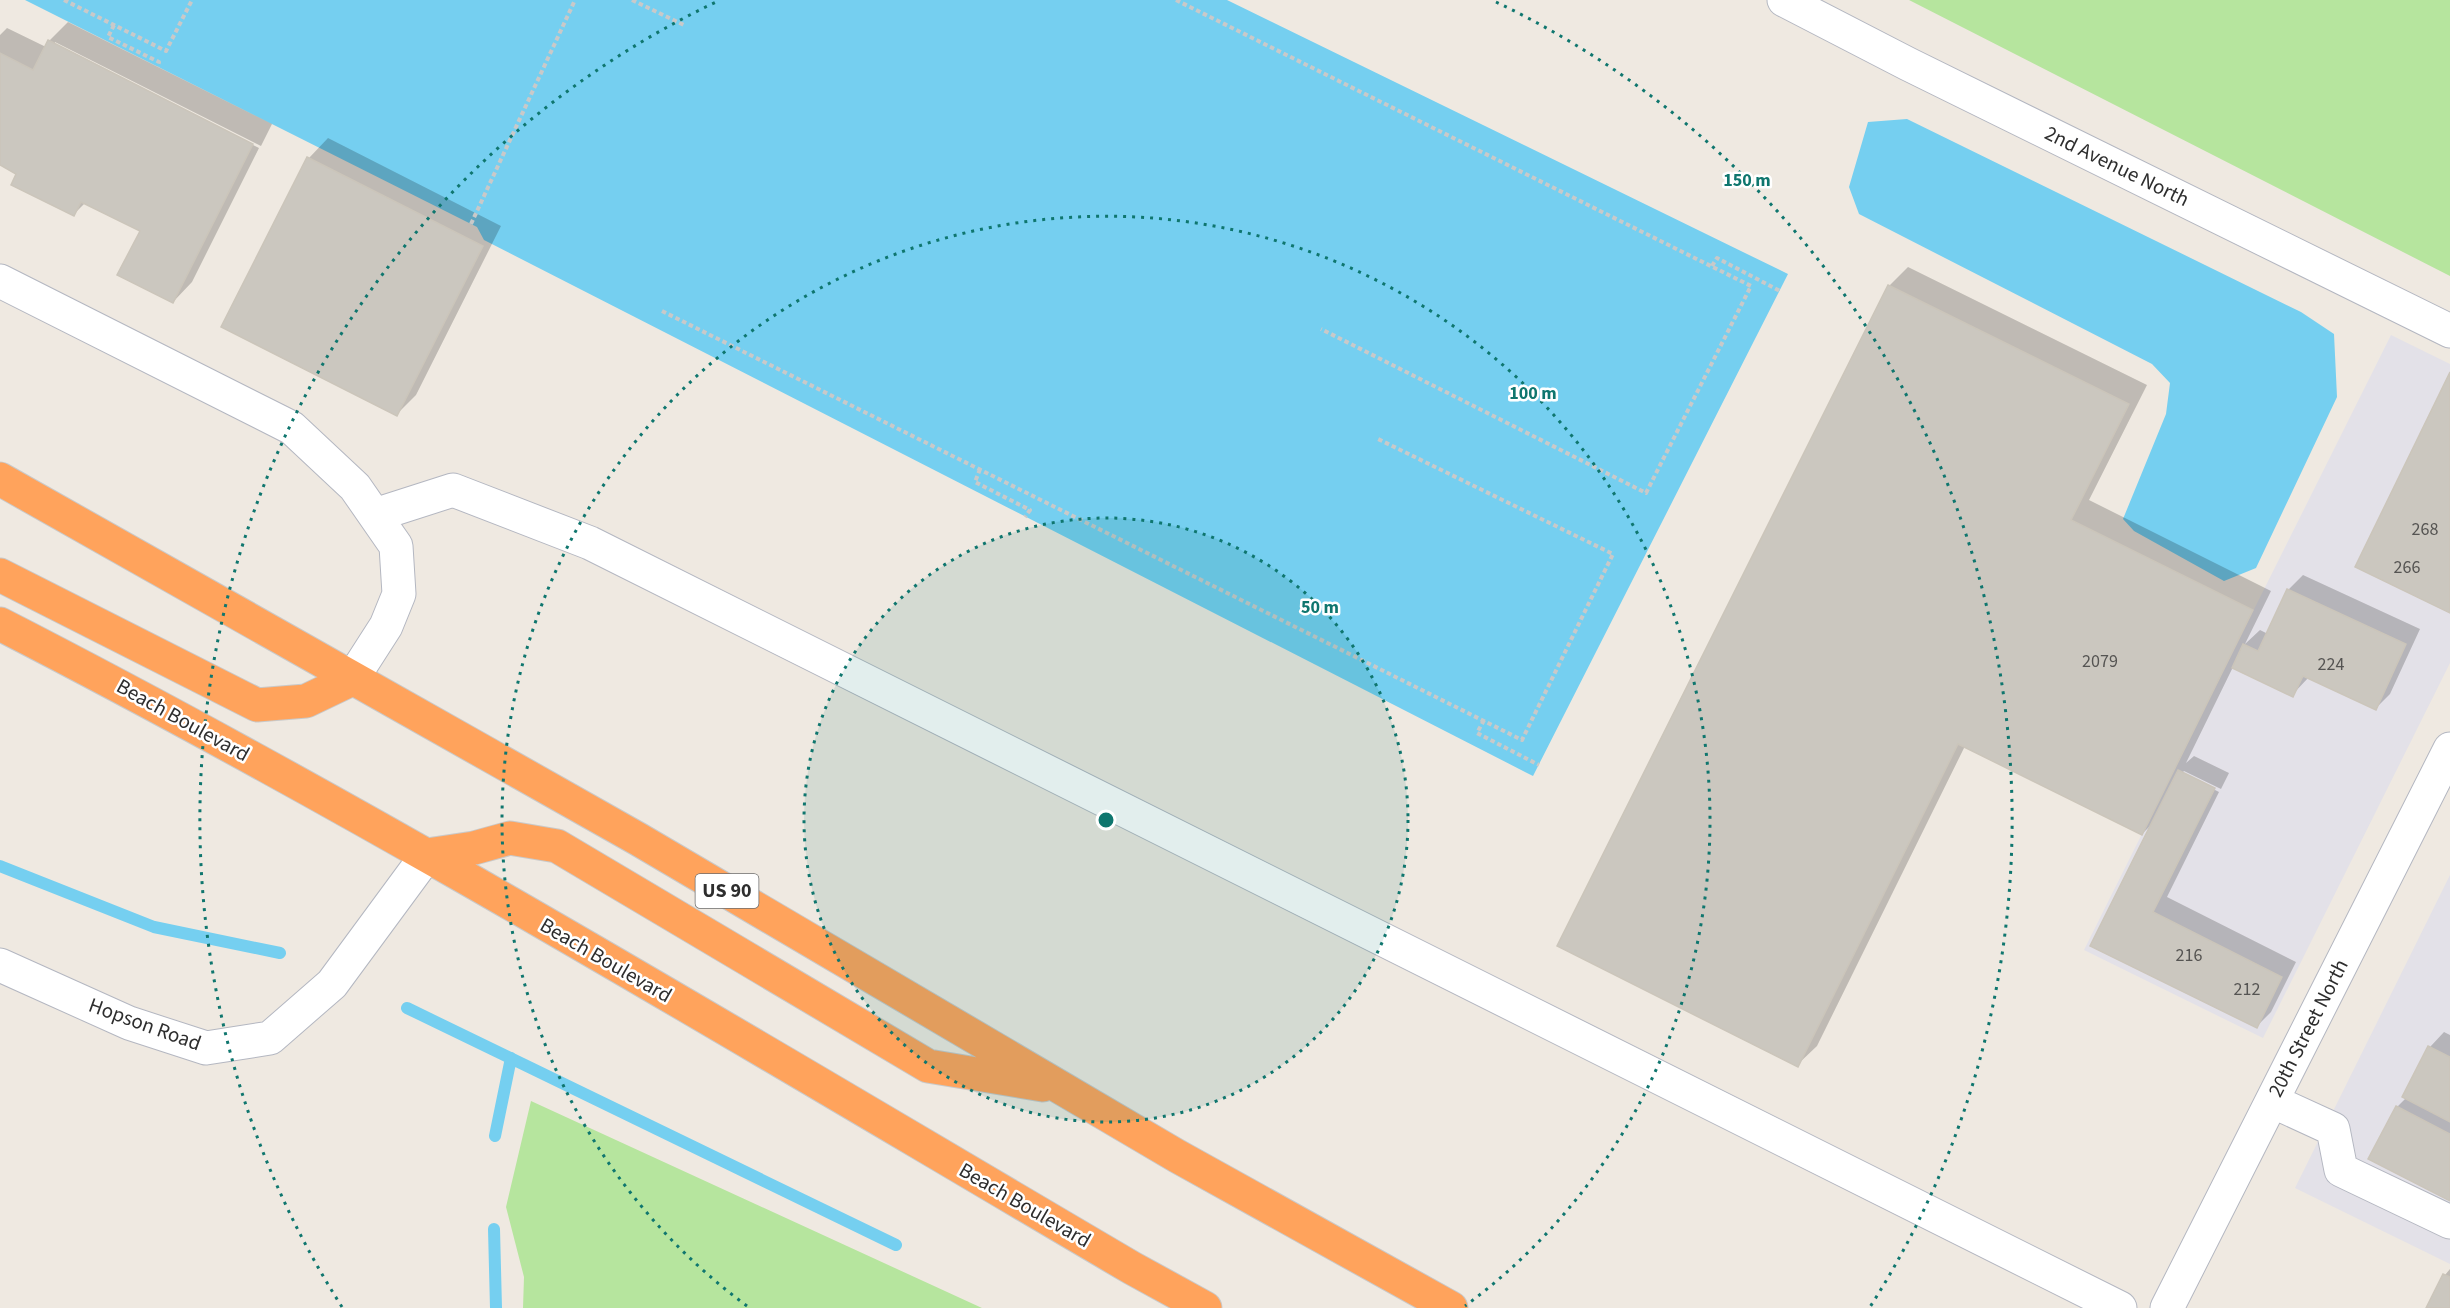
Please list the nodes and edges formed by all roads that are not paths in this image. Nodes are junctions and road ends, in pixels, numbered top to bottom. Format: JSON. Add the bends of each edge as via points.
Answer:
{"nodes":[{"id":1,"x":1784,"y":0,"type":"edge"},
{"id":2,"x":0,"y":281,"type":"edge"},
{"id":3,"x":2450,"y":331,"type":"edge"},
{"id":4,"x":0,"y":479,"type":"edge"},
{"id":5,"x":375,"y":515,"type":"junction"},
{"id":6,"x":0,"y":575,"type":"edge"},
{"id":7,"x":0,"y":624,"type":"edge"},
{"id":8,"x":352,"y":679,"type":"junction"},
{"id":9,"x":2450,"y":749,"type":"edge"},
{"id":10,"x":427,"y":855,"type":"junction"},
{"id":11,"x":0,"y":965,"type":"edge"},
{"id":12,"x":1063,"y":1088,"type":"junction"},
{"id":13,"x":2272,"y":1101,"type":"junction"},
{"id":14,"x":2450,"y":1222,"type":"edge"},
{"id":15,"x":1205,"y":1308,"type":"edge"},
{"id":16,"x":1451,"y":1308,"type":"edge"},
{"id":17,"x":2120,"y":1308,"type":"edge"},
{"id":18,"x":2167,"y":1308,"type":"edge"}],
"edges":[{"from":1,"to":3,"type":"street","name":"2nd Avenue North"},
{"from":2,"to":5,"type":"street","via":[[292,428],[356,487]]},
{"from":4,"to":8,"type":"highway","number":"US 90"},
{"from":5,"to":8,"type":"street","via":[[396,546],[399,594],[386,626]]},
{"from":5,"to":17,"type":"street","via":[[453,490],[590,543]]},
{"from":6,"to":8,"type":"highway","via":[[257,705],[306,701]]},
{"from":7,"to":10,"type":"highway","name":"Beach Boulevard","via":[[142,697]]},
{"from":8,"to":12,"type":"highway","number":"US 90","via":[[638,839]]},
{"from":9,"to":13,"type":"street","name":"20th Street North"},
{"from":10,"to":11,"type":"street","name":"Hopson Road","via":[[332,984],[270,1038],[206,1048],[129,1023]]},
{"from":10,"to":12,"type":"highway","via":[[510,838],[557,846],[928,1066]]},
{"from":10,"to":15,"type":"highway","name":"Beach Boulevard"},
{"from":12,"to":16,"type":"highway","number":"US 90"},
{"from":13,"to":14,"type":"street","via":[[2333,1129],[2341,1170]]},
{"from":13,"to":18,"type":"street","name":"20th Street North"}]}
